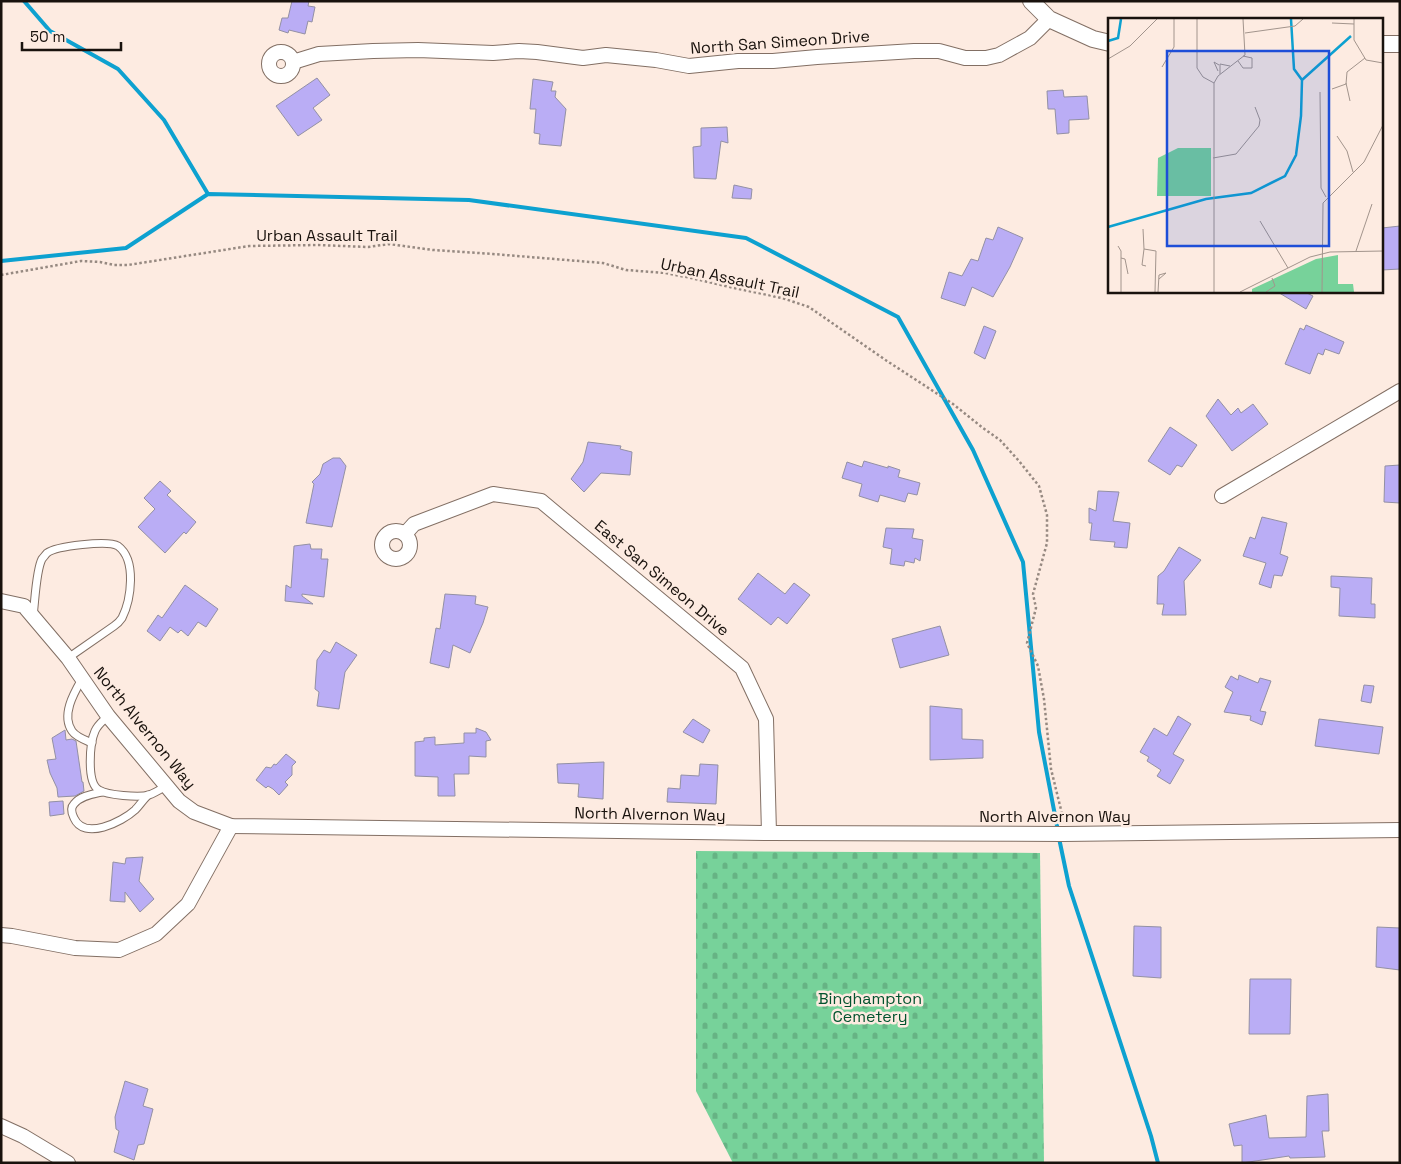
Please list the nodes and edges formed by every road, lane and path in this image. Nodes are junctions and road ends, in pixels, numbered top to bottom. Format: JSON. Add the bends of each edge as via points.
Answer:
{"nodes":[{"id":1,"x":1031,"y":1,"type":"edge"},
{"id":2,"x":1049,"y":19,"type":"junction"},
{"id":3,"x":1108,"y":43,"type":"edge"},
{"id":4,"x":1384,"y":44,"type":"edge"},
{"id":5,"x":1400,"y":44,"type":"edge"},
{"id":6,"x":293,"y":62,"type":"dead end"},
{"id":7,"x":1,"y":275,"type":"edge"},
{"id":8,"x":1400,"y":391,"type":"edge"},
{"id":9,"x":1222,"y":496,"type":"dead end"},
{"id":10,"x":405,"y":534,"type":"dead end"},
{"id":11,"x":1,"y":601,"type":"edge"},
{"id":12,"x":33,"y":617,"type":"junction"},
{"id":13,"x":68,"y":658,"type":"junction"},
{"id":14,"x":82,"y":679,"type":"junction"},
{"id":15,"x":108,"y":716,"type":"junction"},
{"id":16,"x":92,"y":743,"type":"junction"},
{"id":17,"x":166,"y":786,"type":"junction"},
{"id":18,"x":102,"y":792,"type":"junction"},
{"id":19,"x":148,"y":795,"type":"junction"},
{"id":20,"x":232,"y":826,"type":"junction"},
{"id":21,"x":1400,"y":830,"type":"edge"},
{"id":22,"x":769,"y":833,"type":"junction"},
{"id":23,"x":1066,"y":834,"type":"junction"},
{"id":24,"x":1,"y":936,"type":"edge"},
{"id":25,"x":1,"y":1126,"type":"edge"},
{"id":26,"x":68,"y":1163,"type":"edge"}],
"edges":[{"from":1,"to":2,"type":"street"},
{"from":2,"to":3,"type":"street","via":[[1092,39]]},
{"from":2,"to":6,"type":"street","name":"North San Simeon Drive","via":[[1030,38],[999,55],[986,58],[914,51],[773,61],[738,60],[689,66],[606,54],[583,58],[518,51],[418,50],[318,54]]},
{"from":4,"to":5,"type":"street"},
{"from":7,"to":23,"type":"path","name":"Urban Assault Trail","via":[[81,262],[128,265],[249,246],[368,247],[389,244],[603,263],[626,270],[691,278],[809,307],[953,404],[1000,440],[1039,486],[1047,515],[1047,544],[1033,594],[1036,608],[1027,643],[1038,666],[1051,769]]},
{"from":8,"to":9,"type":"street"},
{"from":10,"to":22,"type":"street","name":"East San Simeon Drive","via":[[414,524],[493,494],[541,501],[742,668],[766,719]]},
{"from":11,"to":12,"type":"street","name":"North Alvernon Way","via":[[24,606]]},
{"from":12,"to":13,"type":"street","name":"North Alvernon Way"},
{"from":12,"to":13,"type":"lane","via":[[40,566],[47,553],[101,543],[112,544],[124,552],[128,561],[130,594],[121,620]]},
{"from":13,"to":14,"type":"street","name":"North Alvernon Way"},
{"from":14,"to":15,"type":"street","name":"North Alvernon Way"},
{"from":14,"to":16,"type":"lane","via":[[70,701],[69,724],[73,733]]},
{"from":15,"to":16,"type":"lane","via":[[95,730]]},
{"from":15,"to":17,"type":"street","name":"North Alvernon Way"},
{"from":16,"to":18,"type":"lane","via":[[91,776],[95,787]]},
{"from":17,"to":19,"type":"lane"},
{"from":17,"to":20,"type":"street","name":"North Alvernon Way","via":[[194,812]]},
{"from":18,"to":19,"type":"lane"},
{"from":18,"to":19,"type":"lane","via":[[74,803],[71,810],[78,826],[88,829],[121,820]]},
{"from":20,"to":22,"type":"street","name":"North Alvernon Way"},
{"from":20,"to":24,"type":"street","via":[[188,904],[156,934],[119,950],[74,948]]},
{"from":21,"to":23,"type":"street","name":"North Alvernon Way"},
{"from":22,"to":23,"type":"street","name":"North Alvernon Way"},
{"from":25,"to":26,"type":"street"}]}
